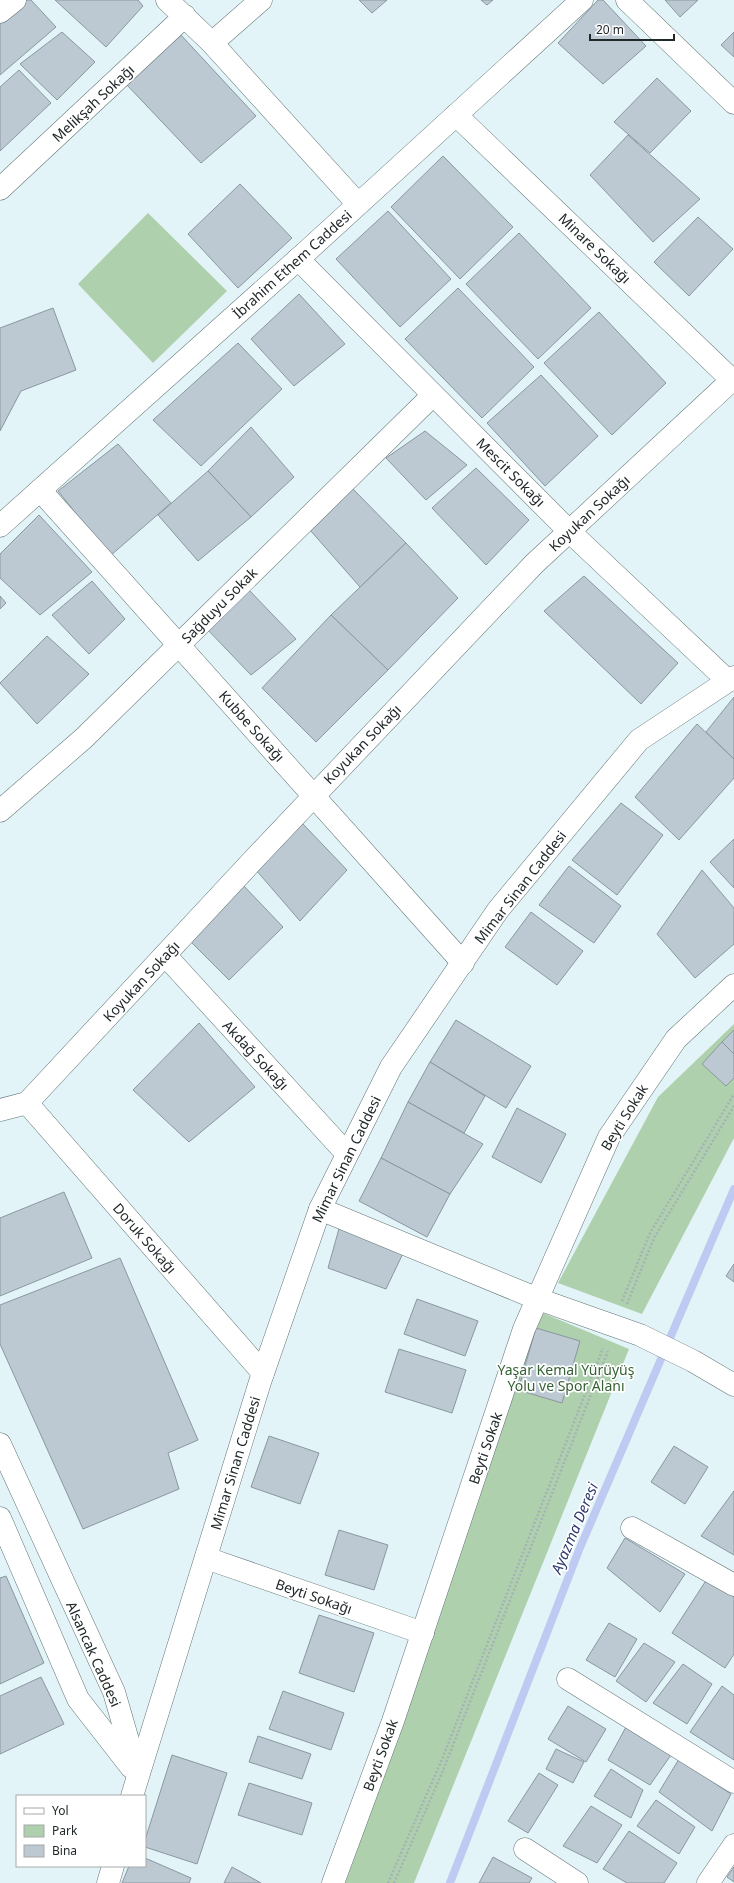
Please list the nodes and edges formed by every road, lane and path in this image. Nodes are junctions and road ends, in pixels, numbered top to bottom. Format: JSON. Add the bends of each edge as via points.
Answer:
{"nodes":[{"id":1,"x":15,"y":0,"type":"edge"},
{"id":2,"x":167,"y":0,"type":"edge"},
{"id":3,"x":261,"y":0,"type":"edge"},
{"id":4,"x":582,"y":0,"type":"edge"},
{"id":5,"x":627,"y":0,"type":"edge"},
{"id":6,"x":0,"y":12,"type":"edge"},
{"id":7,"x":185,"y":16,"type":"junction"},
{"id":8,"x":212,"y":43,"type":"junction"},
{"id":9,"x":734,"y":103,"type":"edge"},
{"id":10,"x":456,"y":115,"type":"junction"},
{"id":11,"x":0,"y":189,"type":"edge"},
{"id":12,"x":358,"y":204,"type":"junction"},
{"id":13,"x":298,"y":259,"type":"junction"},
{"id":14,"x":733,"y":381,"type":"edge"},
{"id":15,"x":433,"y":395,"type":"junction"},
{"id":16,"x":40,"y":490,"type":"junction"},
{"id":17,"x":0,"y":526,"type":"edge"},
{"id":18,"x":569,"y":531,"type":"junction"},
{"id":19,"x":180,"y":644,"type":"junction"},
{"id":20,"x":731,"y":679,"type":"edge"},
{"id":21,"x":314,"y":796,"type":"junction"},
{"id":22,"x":0,"y":811,"type":"edge"},
{"id":23,"x":164,"y":955,"type":"junction"},
{"id":24,"x":462,"y":963,"type":"junction"},
{"id":25,"x":734,"y":985,"type":"edge"},
{"id":26,"x":734,"y":1094,"type":"edge"},
{"id":27,"x":27,"y":1103,"type":"junction"},
{"id":28,"x":734,"y":1106,"type":"edge"},
{"id":29,"x":0,"y":1110,"type":"edge"},
{"id":30,"x":347,"y":1154,"type":"junction"},
{"id":31,"x":320,"y":1209,"type":"junction"},
{"id":32,"x":538,"y":1299,"type":"junction"},
{"id":33,"x":615,"y":1326,"type":"junction"},
{"id":34,"x":263,"y":1373,"type":"junction"},
{"id":35,"x":734,"y":1385,"type":"edge"},
{"id":36,"x":0,"y":1444,"type":"edge"},
{"id":37,"x":0,"y":1518,"type":"edge"},
{"id":38,"x":632,"y":1528,"type":"dead end"},
{"id":39,"x":206,"y":1558,"type":"junction"},
{"id":40,"x":734,"y":1585,"type":"edge"},
{"id":41,"x":422,"y":1634,"type":"junction"},
{"id":42,"x":568,"y":1679,"type":"dead end"},
{"id":43,"x":138,"y":1775,"type":"junction"},
{"id":44,"x":734,"y":1782,"type":"edge"},
{"id":45,"x":132,"y":1795,"type":"edge"},
{"id":46,"x":734,"y":1845,"type":"edge"},
{"id":47,"x":525,"y":1849,"type":"dead end"},
{"id":48,"x":113,"y":1867,"type":"edge"},
{"id":49,"x":108,"y":1883,"type":"edge"},
{"id":50,"x":333,"y":1883,"type":"edge"},
{"id":51,"x":388,"y":1883,"type":"edge"},
{"id":52,"x":394,"y":1883,"type":"edge"},
{"id":53,"x":577,"y":1883,"type":"edge"},
{"id":54,"x":708,"y":1883,"type":"edge"}],
"edges":[{"from":1,"to":6,"type":"street"},
{"from":2,"to":7,"type":"street"},
{"from":3,"to":8,"type":"street"},
{"from":4,"to":10,"type":"street","name":"İbrahim Ethem Caddesi"},
{"from":5,"to":9,"type":"street"},
{"from":7,"to":8,"type":"street"},
{"from":7,"to":11,"type":"street","name":"Melikşah Sokağı"},
{"from":8,"to":12,"type":"street"},
{"from":10,"to":12,"type":"street","name":"İbrahim Ethem Caddesi"},
{"from":10,"to":14,"type":"street","name":"Minare Sokağı"},
{"from":12,"to":13,"type":"street","name":"İbrahim Ethem Caddesi"},
{"from":13,"to":15,"type":"street","name":"Mescit Sokağı"},
{"from":13,"to":16,"type":"street","name":"İbrahim Ethem Caddesi"},
{"from":14,"to":18,"type":"street","name":"Koyukan Sokağı"},
{"from":15,"to":18,"type":"street","name":"Mescit Sokağı"},
{"from":15,"to":19,"type":"street","name":"Sağduyu Sokak"},
{"from":16,"to":17,"type":"street","name":"İbrahim Ethem Caddesi"},
{"from":16,"to":19,"type":"street","name":"Kubbe Sokağı"},
{"from":18,"to":20,"type":"street","name":"Mescit Sokağı"},
{"from":18,"to":21,"type":"street","name":"Koyukan Sokağı","via":[[534,564]]},
{"from":19,"to":21,"type":"street","name":"Kubbe Sokağı"},
{"from":19,"to":22,"type":"street","name":"Sağduyu Sokak","via":[[84,738]]},
{"from":20,"to":24,"type":"street","name":"Mimar Sinan Caddesi","via":[[639,740],[498,910]]},
{"from":21,"to":23,"type":"street","name":"Koyukan Sokağı"},
{"from":21,"to":24,"type":"street","name":"Kubbe Sokağı"},
{"from":23,"to":27,"type":"street","name":"Koyukan Sokağı"},
{"from":23,"to":30,"type":"street","name":"Akdağ Sokağı"},
{"from":24,"to":30,"type":"street","name":"Mimar Sinan Caddesi","via":[[391,1066]]},
{"from":25,"to":32,"type":"street","name":"Beyti Sokak","via":[[676,1039],[609,1137]]},
{"from":26,"to":33,"type":"path","via":[[650,1233]]},
{"from":27,"to":29,"type":"street"},
{"from":27,"to":34,"type":"street","name":"Doruk Sokağı"},
{"from":28,"to":33,"type":"path","via":[[654,1238]]},
{"from":30,"to":31,"type":"street","name":"Mimar Sinan Caddesi"},
{"from":31,"to":32,"type":"street"},
{"from":31,"to":34,"type":"street","name":"Mimar Sinan Caddesi"},
{"from":32,"to":33,"type":"street"},
{"from":32,"to":41,"type":"street","name":"Beyti Sokak","via":[[524,1329]]},
{"from":33,"to":35,"type":"street","via":[[693,1361]]},
{"from":33,"to":51,"type":"path","via":[[446,1750]]},
{"from":33,"to":52,"type":"path","via":[[442,1773]]},
{"from":34,"to":39,"type":"street","name":"Mimar Sinan Caddesi"},
{"from":36,"to":43,"type":"street","name":"Alsancak Caddesi","via":[[114,1692]]},
{"from":37,"to":43,"type":"street","name":"Alsancak Caddesi","via":[[78,1699]]},
{"from":38,"to":40,"type":"street"},
{"from":39,"to":41,"type":"street","name":"Beyti Sokağı"},
{"from":39,"to":43,"type":"street","name":"Mimar Sinan Caddesi"},
{"from":41,"to":50,"type":"street","name":"Beyti Sokak"},
{"from":42,"to":44,"type":"street"},
{"from":43,"to":45,"type":"street","name":"Mimar Sinan Caddesi"},
{"from":46,"to":54,"type":"street"},
{"from":47,"to":53,"type":"street"},
{"from":48,"to":49,"type":"street"}]}
